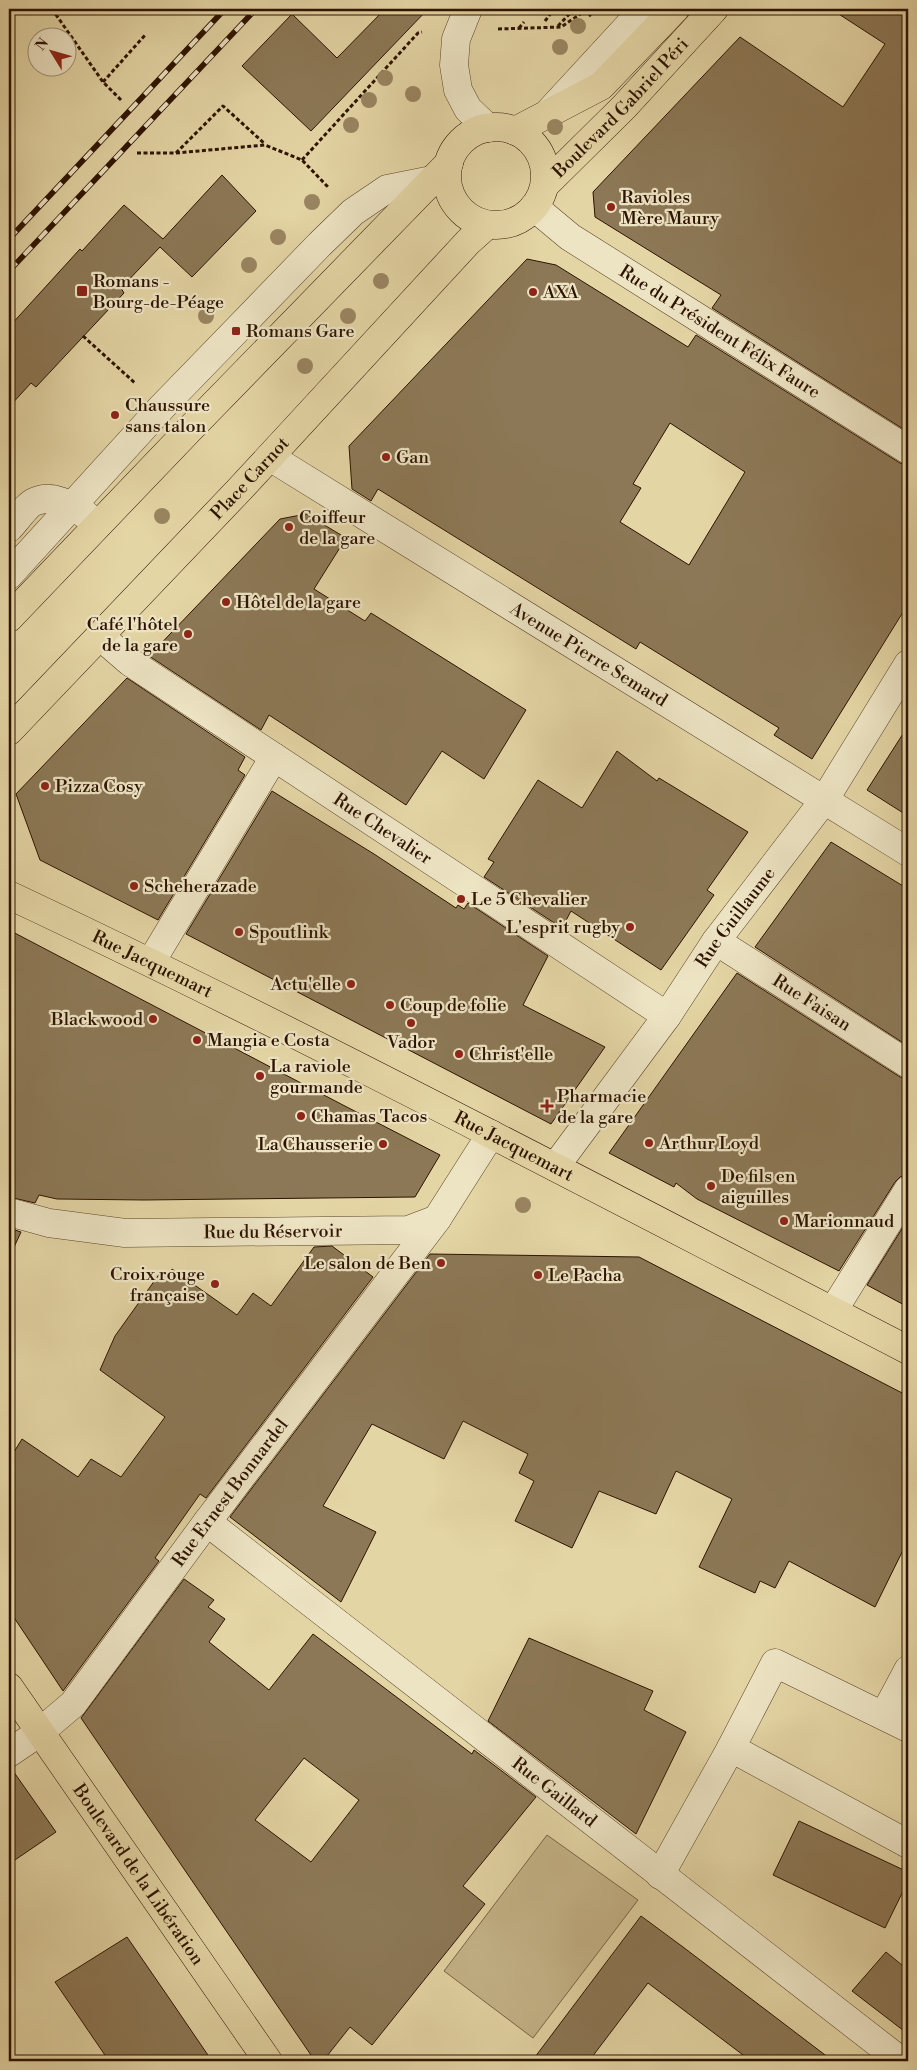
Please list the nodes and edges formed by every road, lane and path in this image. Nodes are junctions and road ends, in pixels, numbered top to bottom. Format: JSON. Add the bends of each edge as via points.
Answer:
{"nodes":[{"id":1,"x":52,"y":9,"type":"edge"},
{"id":2,"x":468,"y":9,"type":"edge"},
{"id":3,"x":554,"y":9,"type":"edge"},
{"id":4,"x":574,"y":9,"type":"edge"},
{"id":5,"x":644,"y":9,"type":"edge"},
{"id":6,"x":674,"y":9,"type":"edge"},
{"id":7,"x":714,"y":9,"type":"edge"},
{"id":8,"x":545,"y":21,"type":"dead end"},
{"id":9,"x":524,"y":22,"type":"dead end"},
{"id":10,"x":558,"y":26,"type":"dead end"},
{"id":11,"x":519,"y":28,"type":"dead end"},
{"id":12,"x":146,"y":34,"type":"dead end"},
{"id":13,"x":103,"y":82,"type":"junction"},
{"id":14,"x":120,"y":100,"type":"dead end"},
{"id":15,"x":549,"y":112,"type":"junction"},
{"id":16,"x":488,"y":128,"type":"junction"},
{"id":17,"x":515,"y":130,"type":"junction"},
{"id":18,"x":265,"y":145,"type":"junction"},
{"id":19,"x":137,"y":153,"type":"dead end"},
{"id":20,"x":176,"y":153,"type":"junction"},
{"id":21,"x":440,"y":171,"type":"junction"},
{"id":22,"x":539,"y":196,"type":"junction"},
{"id":23,"x":353,"y":212,"type":"junction"},
{"id":24,"x":488,"y":225,"type":"junction"},
{"id":25,"x":908,"y":450,"type":"edge"},
{"id":26,"x":270,"y":457,"type":"junction"},
{"id":27,"x":72,"y":506,"type":"junction"},
{"id":28,"x":99,"y":523,"type":"junction"},
{"id":29,"x":9,"y":528,"type":"edge"},
{"id":30,"x":9,"y":575,"type":"edge"},
{"id":31,"x":9,"y":618,"type":"edge"},
{"id":32,"x":100,"y":637,"type":"junction"},
{"id":33,"x":908,"y":666,"type":"edge"},
{"id":34,"x":9,"y":731,"type":"edge"},
{"id":35,"x":274,"y":757,"type":"junction"},
{"id":36,"x":826,"y":800,"type":"junction"},
{"id":37,"x":908,"y":852,"type":"edge"},
{"id":38,"x":9,"y":895,"type":"edge"},
{"id":39,"x":716,"y":941,"type":"junction"},
{"id":40,"x":151,"y":962,"type":"junction"},
{"id":41,"x":667,"y":1016,"type":"junction"},
{"id":42,"x":908,"y":1064,"type":"edge"},
{"id":43,"x":491,"y":1134,"type":"junction"},
{"id":44,"x":555,"y":1167,"type":"junction"},
{"id":45,"x":908,"y":1190,"type":"edge"},
{"id":46,"x":9,"y":1212,"type":"edge"},
{"id":47,"x":437,"y":1219,"type":"junction"},
{"id":48,"x":832,"y":1311,"type":"junction"},
{"id":49,"x":908,"y":1350,"type":"edge"},
{"id":50,"x":207,"y":1522,"type":"junction"},
{"id":51,"x":908,"y":1670,"type":"edge"},
{"id":52,"x":9,"y":1687,"type":"edge"},
{"id":53,"x":884,"y":1715,"type":"junction"},
{"id":54,"x":908,"y":1728,"type":"edge"},
{"id":55,"x":40,"y":1732,"type":"junction"},
{"id":56,"x":731,"y":1748,"type":"junction"},
{"id":57,"x":9,"y":1753,"type":"edge"},
{"id":58,"x":908,"y":1844,"type":"edge"},
{"id":59,"x":660,"y":1874,"type":"junction"},
{"id":60,"x":264,"y":2060,"type":"edge"},
{"id":61,"x":901,"y":2061,"type":"edge"}],
"edges":[{"from":1,"to":13,"type":"path"},
{"from":2,"to":16,"type":"street","via":[[456,38],[454,65],[458,90],[468,109]]},
{"from":3,"to":8,"type":"path"},
{"from":4,"to":10,"type":"path"},
{"from":5,"to":15,"type":"street","name":"Boulevard Gabriel Péri"},
{"from":6,"to":15,"type":"main road","name":"Boulevard Gabriel Péri","via":[[601,86]]},
{"from":7,"to":22,"type":"main road","name":"Boulevard Gabriel Péri"},
{"from":9,"to":11,"type":"path"},
{"from":12,"to":13,"type":"path"},
{"from":13,"to":14,"type":"path"},
{"from":15,"to":17,"type":"main road","name":"Boulevard Gabriel Péri"},
{"from":16,"to":17,"type":"main road"},
{"from":16,"to":21,"type":"main road","via":[[463,140]]},
{"from":17,"to":22,"type":"main road","via":[[536,147],[543,158],[546,171]]},
{"from":18,"to":20,"type":"path"},
{"from":18,"to":20,"type":"path","via":[[223,106]]},
{"from":18,"to":23,"type":"path","via":[[302,160]]},
{"from":19,"to":20,"type":"path"},
{"from":21,"to":23,"type":"street","via":[[387,189]]},
{"from":21,"to":24,"type":"main road","via":[[447,177],[449,190],[463,212]]},
{"from":21,"to":28,"type":"main road"},
{"from":22,"to":24,"type":"main road","via":[[521,219],[504,225]]},
{"from":22,"to":25,"type":"street","name":"Rue du Président Félix Faure","via":[[570,237]]},
{"from":23,"to":27,"type":"street","via":[[162,407]]},
{"from":24,"to":26,"type":"main road","name":"Place Carnot","via":[[468,242]]},
{"from":26,"to":32,"type":"main road","name":"Place Carnot"},
{"from":26,"to":36,"type":"street","name":"Avenue Pierre Semard"},
{"from":27,"to":28,"type":"street"},
{"from":27,"to":29,"type":"street","via":[[53,498],[33,502]]},
{"from":27,"to":30,"type":"street"},
{"from":28,"to":31,"type":"main road"},
{"from":32,"to":34,"type":"main road","name":"Place Carnot"},
{"from":32,"to":35,"type":"street","name":"Rue Chevalier","via":[[130,662]]},
{"from":33,"to":36,"type":"street","name":"Rue Guillaume"},
{"from":35,"to":40,"type":"street"},
{"from":35,"to":41,"type":"street","name":"Rue Chevalier"},
{"from":36,"to":37,"type":"street","name":"Avenue Pierre Semard"},
{"from":36,"to":39,"type":"street","name":"Rue Guillaume"},
{"from":38,"to":40,"type":"main road","name":"Rue Jacquemart"},
{"from":39,"to":41,"type":"street","name":"Rue Guillaume"},
{"from":39,"to":42,"type":"street","name":"Rue Faisan"},
{"from":40,"to":43,"type":"main road","name":"Rue Jacquemart"},
{"from":41,"to":44,"type":"street","name":"Rue Guillaume"},
{"from":43,"to":44,"type":"main road","name":"Rue Jacquemart"},
{"from":43,"to":47,"type":"street"},
{"from":44,"to":48,"type":"main road","name":"Rue Jacquemart"},
{"from":45,"to":48,"type":"street"},
{"from":46,"to":47,"type":"street","name":"Rue du Réservoir","via":[[49,1223],[125,1233],[408,1230]]},
{"from":47,"to":50,"type":"street","name":"Rue Ernest Bonnardel"},
{"from":48,"to":49,"type":"main road","name":"Rue Jacquemart"},
{"from":50,"to":55,"type":"street","name":"Rue Ernest Bonnardel","via":[[73,1704]]},
{"from":50,"to":59,"type":"street","name":"Rue Gaillard"},
{"from":51,"to":53,"type":"street"},
{"from":52,"to":55,"type":"main road","name":"Boulevard de la Libération"},
{"from":53,"to":54,"type":"street"},
{"from":53,"to":56,"type":"street","via":[[775,1663]]},
{"from":55,"to":57,"type":"street","name":"Rue Ernest Bonnardel"},
{"from":55,"to":60,"type":"main road","name":"Boulevard de la Libération"},
{"from":56,"to":58,"type":"street"},
{"from":56,"to":59,"type":"street"},
{"from":59,"to":61,"type":"street","name":"Rue Gaillard"}]}
